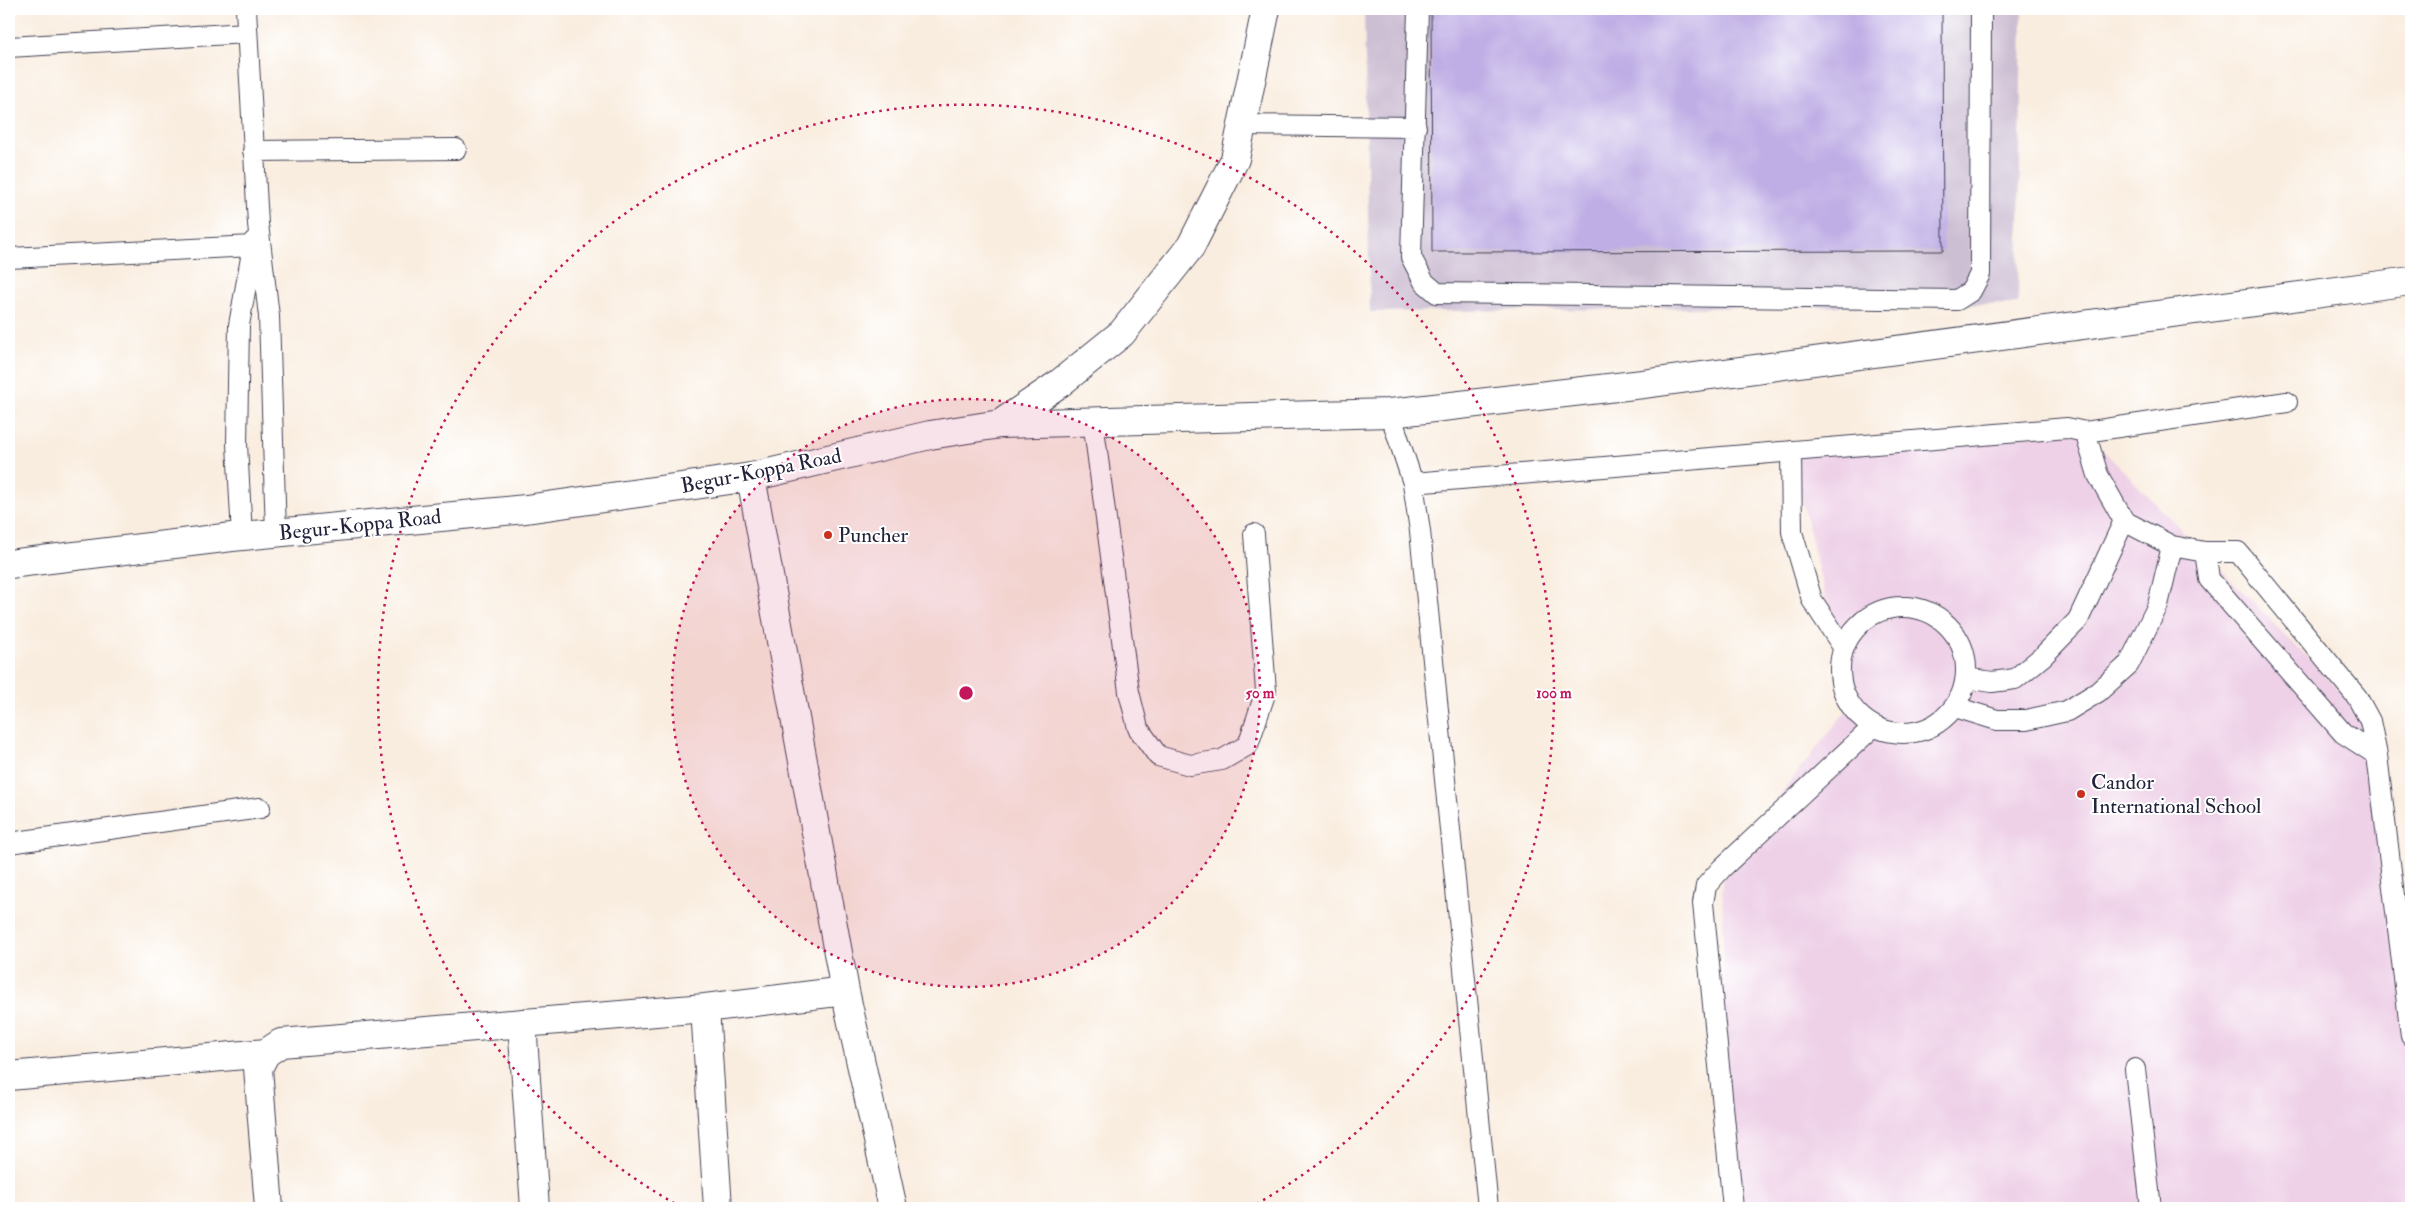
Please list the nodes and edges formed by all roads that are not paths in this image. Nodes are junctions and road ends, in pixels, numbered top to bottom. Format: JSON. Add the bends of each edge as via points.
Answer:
{"nodes":[{"id":1,"x":246,"y":9,"type":"edge"},
{"id":2,"x":1266,"y":9,"type":"edge"},
{"id":3,"x":1418,"y":9,"type":"edge"},
{"id":4,"x":1981,"y":9,"type":"edge"},
{"id":5,"x":247,"y":33,"type":"junction"},
{"id":6,"x":9,"y":47,"type":"edge"},
{"id":7,"x":1242,"y":125,"type":"junction"},
{"id":8,"x":1416,"y":127,"type":"junction"},
{"id":9,"x":456,"y":149,"type":"dead end"},
{"id":10,"x":253,"y":151,"type":"junction"},
{"id":11,"x":258,"y":224,"type":"junction"},
{"id":12,"x":253,"y":246,"type":"junction"},
{"id":13,"x":9,"y":258,"type":"edge"},
{"id":14,"x":2411,"y":281,"type":"edge"},
{"id":15,"x":2286,"y":402,"type":"dead end"},
{"id":16,"x":1390,"y":413,"type":"junction"},
{"id":17,"x":1093,"y":421,"type":"junction"},
{"id":18,"x":1000,"y":424,"type":"junction"},
{"id":19,"x":2086,"y":432,"type":"junction"},
{"id":20,"x":1791,"y":451,"type":"junction"},
{"id":21,"x":751,"y":477,"type":"junction"},
{"id":22,"x":1413,"y":483,"type":"junction"},
{"id":23,"x":2124,"y":521,"type":"junction"},
{"id":24,"x":276,"y":533,"type":"junction"},
{"id":25,"x":1254,"y":534,"type":"dead end"},
{"id":26,"x":242,"y":536,"type":"junction"},
{"id":27,"x":2172,"y":546,"type":"junction"},
{"id":28,"x":2205,"y":552,"type":"junction"},
{"id":29,"x":9,"y":564,"type":"edge"},
{"id":30,"x":1844,"y":647,"type":"junction"},
{"id":31,"x":1966,"y":678,"type":"junction"},
{"id":32,"x":1955,"y":707,"type":"junction"},
{"id":33,"x":1873,"y":726,"type":"junction"},
{"id":34,"x":2377,"y":755,"type":"junction"},
{"id":35,"x":260,"y":808,"type":"dead end"},
{"id":36,"x":9,"y":843,"type":"edge"},
{"id":37,"x":845,"y":991,"type":"junction"},
{"id":38,"x":705,"y":1008,"type":"junction"},
{"id":39,"x":522,"y":1023,"type":"junction"},
{"id":40,"x":2411,"y":1036,"type":"edge"},
{"id":41,"x":266,"y":1053,"type":"junction"},
{"id":42,"x":2134,"y":1069,"type":"dead end"},
{"id":43,"x":9,"y":1076,"type":"edge"},
{"id":44,"x":269,"y":1208,"type":"edge"},
{"id":45,"x":534,"y":1208,"type":"edge"},
{"id":46,"x":718,"y":1208,"type":"edge"},
{"id":47,"x":893,"y":1208,"type":"edge"},
{"id":48,"x":1488,"y":1208,"type":"edge"},
{"id":49,"x":1733,"y":1208,"type":"edge"},
{"id":50,"x":2151,"y":1208,"type":"edge"}],
"edges":[{"from":1,"to":5,"type":"lane"},
{"from":2,"to":7,"type":"street","name":"Begur-Koppa Road"},
{"from":3,"to":8,"type":"lane"},
{"from":4,"to":8,"type":"lane","via":[[1980,274],[1970,291],[1957,300],[1437,293],[1424,282],[1411,257]]},
{"from":5,"to":6,"type":"lane"},
{"from":5,"to":10,"type":"lane"},
{"from":7,"to":8,"type":"lane"},
{"from":7,"to":18,"type":"street","name":"Begur-Koppa Road","via":[[1235,159],[1191,246],[1122,333],[1060,383]]},
{"from":9,"to":10,"type":"lane"},
{"from":10,"to":11,"type":"lane"},
{"from":11,"to":12,"type":"lane"},
{"from":11,"to":24,"type":"lane","via":[[269,316]]},
{"from":12,"to":13,"type":"lane"},
{"from":12,"to":26,"type":"lane","via":[[239,324],[237,444]]},
{"from":14,"to":16,"type":"street","via":[[1643,384]]},
{"from":15,"to":19,"type":"lane"},
{"from":16,"to":17,"type":"street"},
{"from":16,"to":22,"type":"lane"},
{"from":17,"to":18,"type":"street"},
{"from":17,"to":25,"type":"lane","via":[[1129,692],[1138,728],[1158,756],[1190,765],[1222,760],[1248,745],[1266,691]]},
{"from":18,"to":21,"type":"street","name":"Begur-Koppa Road","via":[[930,435]]},
{"from":19,"to":20,"type":"lane","via":[[2067,428]]},
{"from":19,"to":23,"type":"lane","via":[[2098,475]]},
{"from":20,"to":22,"type":"lane"},
{"from":20,"to":30,"type":"lane","via":[[1792,532],[1812,600]]},
{"from":21,"to":24,"type":"street","name":"Begur-Koppa Road","via":[[526,509]]},
{"from":21,"to":37,"type":"street"},
{"from":22,"to":48,"type":"lane"},
{"from":23,"to":27,"type":"lane"},
{"from":23,"to":31,"type":"lane","via":[[2078,620],[2043,656],[2015,679],[1992,682]]},
{"from":24,"to":26,"type":"street","name":"Begur-Koppa Road"},
{"from":26,"to":29,"type":"street","name":"Begur-Koppa Road"},
{"from":27,"to":28,"type":"lane"},
{"from":27,"to":32,"type":"lane","via":[[2158,605],[2129,664],[2098,692],[2066,712],[2026,720],[1996,720]]},
{"from":28,"to":34,"type":"lane","via":[[2208,579],[2343,733]]},
{"from":28,"to":34,"type":"lane","via":[[2238,552],[2357,697],[2370,721]]},
{"from":30,"to":31,"type":"lane","via":[[1861,622],[1868,618],[1888,608],[1918,608],[1945,622],[1963,648]]},
{"from":30,"to":33,"type":"lane","via":[[1839,678],[1850,706]]},
{"from":31,"to":32,"type":"lane"},
{"from":32,"to":33,"type":"lane","via":[[1932,727],[1925,729],[1902,734]]},
{"from":33,"to":49,"type":"lane","via":[[1706,886],[1702,903]]},
{"from":34,"to":40,"type":"lane"},
{"from":35,"to":36,"type":"lane"},
{"from":37,"to":38,"type":"street"},
{"from":37,"to":47,"type":"street"},
{"from":38,"to":39,"type":"street"},
{"from":38,"to":46,"type":"street"},
{"from":39,"to":41,"type":"street","via":[[281,1043]]},
{"from":39,"to":45,"type":"street"},
{"from":41,"to":43,"type":"street"},
{"from":41,"to":44,"type":"street","via":[[258,1068]]},
{"from":42,"to":50,"type":"lane"}]}
